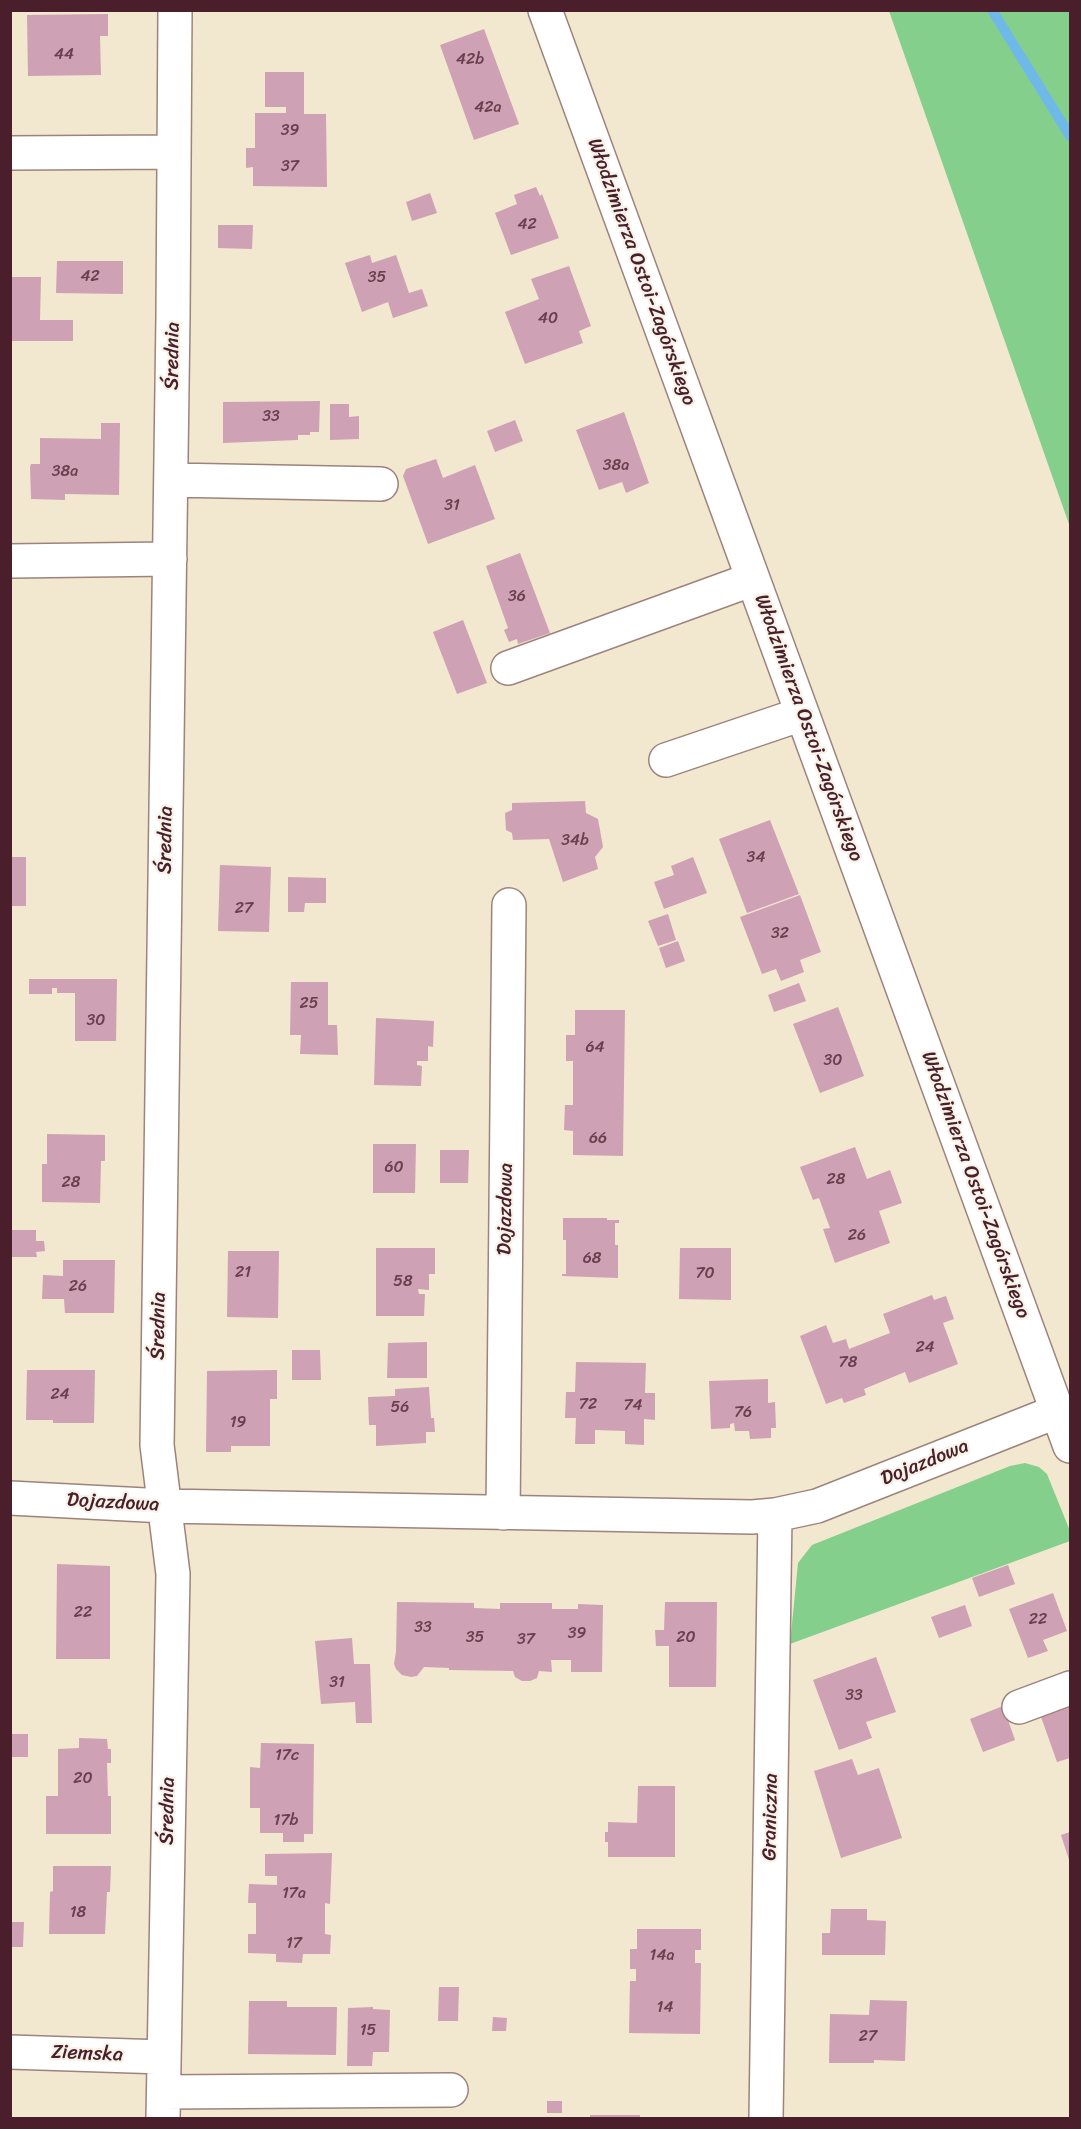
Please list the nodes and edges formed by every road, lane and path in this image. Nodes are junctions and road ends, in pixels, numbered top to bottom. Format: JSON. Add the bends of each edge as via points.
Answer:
{"nodes":[{"id":1,"x":175,"y":10,"type":"edge"},
{"id":2,"x":545,"y":10,"type":"edge"},
{"id":3,"x":10,"y":153,"type":"edge"},
{"id":4,"x":174,"y":153,"type":"junction"},
{"id":5,"x":171,"y":480,"type":"junction"},
{"id":6,"x":381,"y":484,"type":"dead end"},
{"id":7,"x":170,"y":559,"type":"junction"},
{"id":8,"x":10,"y":561,"type":"edge"},
{"id":9,"x":753,"y":579,"type":"junction"},
{"id":10,"x":508,"y":668,"type":"dead end"},
{"id":11,"x":802,"y":714,"type":"junction"},
{"id":12,"x":666,"y":760,"type":"dead end"},
{"id":13,"x":509,"y":905,"type":"dead end"},
{"id":14,"x":1058,"y":1411,"type":"junction"},
{"id":15,"x":1071,"y":1446,"type":"edge"},
{"id":16,"x":10,"y":1498,"type":"edge"},
{"id":17,"x":165,"y":1506,"type":"junction"},
{"id":18,"x":503,"y":1513,"type":"junction"},
{"id":19,"x":775,"y":1515,"type":"junction"},
{"id":20,"x":1071,"y":1688,"type":"edge"},
{"id":21,"x":1019,"y":1707,"type":"dead end"},
{"id":22,"x":10,"y":2052,"type":"edge"},
{"id":23,"x":163,"y":2057,"type":"junction"},
{"id":24,"x":452,"y":2090,"type":"dead end"},
{"id":25,"x":164,"y":2105,"type":"edge"},
{"id":26,"x":766,"y":2118,"type":"edge"}],
"edges":[{"from":1,"to":4,"type":"street","name":"Średnia"},
{"from":2,"to":9,"type":"street","name":"Włodzimierza Ostoi-Zagórskiego"},
{"from":3,"to":4,"type":"street"},
{"from":4,"to":5,"type":"street","name":"Średnia"},
{"from":5,"to":6,"type":"street"},
{"from":5,"to":7,"type":"street","name":"Średnia"},
{"from":7,"to":8,"type":"street"},
{"from":7,"to":17,"type":"street","name":"Średnia","via":[[157,1445]]},
{"from":9,"to":10,"type":"street"},
{"from":9,"to":11,"type":"street","name":"Włodzimierza Ostoi-Zagórskiego"},
{"from":11,"to":12,"type":"street"},
{"from":11,"to":14,"type":"street","name":"Włodzimierza Ostoi-Zagórskiego"},
{"from":13,"to":18,"type":"street","name":"Dojazdowa"},
{"from":14,"to":15,"type":"street","name":"Włodzimierza Ostoi-Zagórskiego"},
{"from":14,"to":19,"type":"street","name":"Dojazdowa","via":[[817,1506]]},
{"from":16,"to":17,"type":"street","name":"Dojazdowa"},
{"from":17,"to":18,"type":"street","name":"Dojazdowa"},
{"from":17,"to":23,"type":"street","name":"Średnia","via":[[172,1574]]},
{"from":18,"to":19,"type":"street","name":"Dojazdowa"},
{"from":19,"to":26,"type":"street","name":"Graniczna"},
{"from":20,"to":21,"type":"street"},
{"from":22,"to":23,"type":"street","name":"Ziemska"},
{"from":23,"to":25,"type":"street","name":"Średnia"},
{"from":24,"to":25,"type":"street","name":"Średnia"}]}
